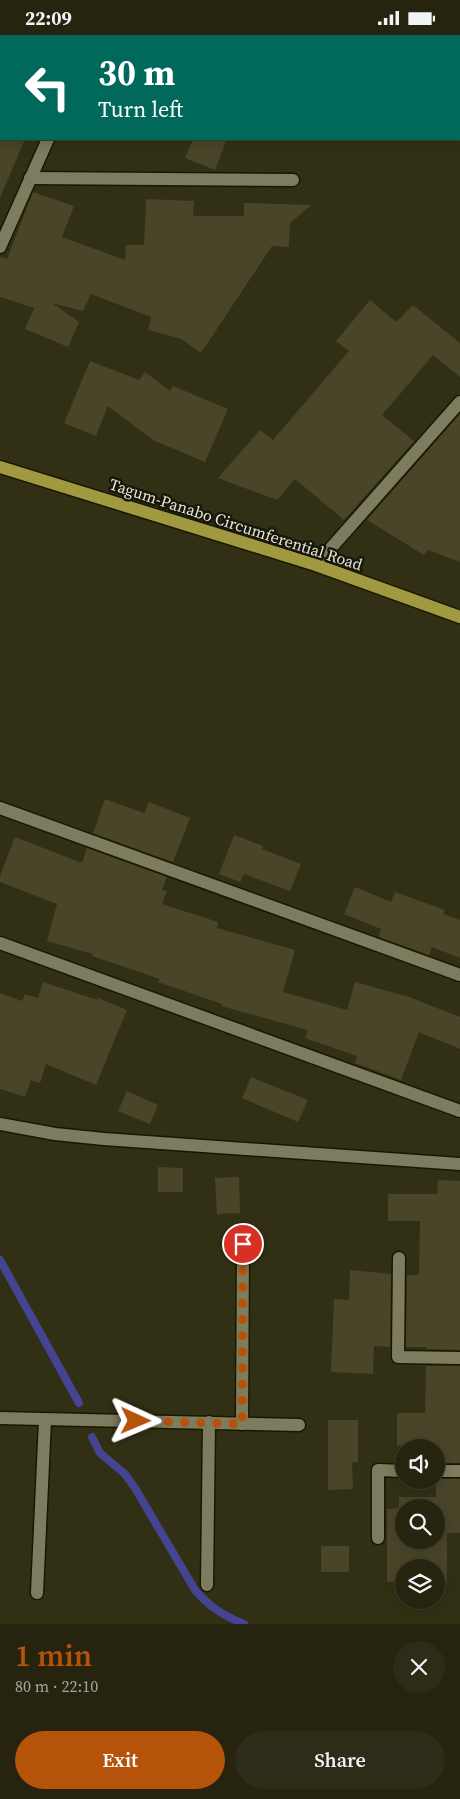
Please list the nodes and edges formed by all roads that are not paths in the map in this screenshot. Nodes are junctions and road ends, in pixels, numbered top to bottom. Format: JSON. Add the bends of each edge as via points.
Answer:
{"nodes":[{"id":1,"x":48,"y":140,"type":"edge"},
{"id":2,"x":30,"y":178,"type":"junction"},
{"id":3,"x":293,"y":180,"type":"dead end"},
{"id":4,"x":0,"y":247,"type":"edge"},
{"id":5,"x":460,"y":403,"type":"edge"},
{"id":6,"x":0,"y":467,"type":"edge"},
{"id":7,"x":316,"y":565,"type":"junction"},
{"id":8,"x":460,"y":617,"type":"edge"},
{"id":9,"x":0,"y":808,"type":"edge"},
{"id":10,"x":0,"y":943,"type":"edge"},
{"id":11,"x":460,"y":975,"type":"edge"},
{"id":12,"x":460,"y":1111,"type":"edge"},
{"id":13,"x":0,"y":1124,"type":"edge"},
{"id":14,"x":460,"y":1164,"type":"edge"},
{"id":15,"x":243,"y":1244,"type":"dead end"},
{"id":16,"x":399,"y":1258,"type":"dead end"},
{"id":17,"x":460,"y":1358,"type":"edge"},
{"id":18,"x":0,"y":1418,"type":"edge"},
{"id":19,"x":45,"y":1420,"type":"junction"},
{"id":20,"x":209,"y":1422,"type":"junction"},
{"id":21,"x":242,"y":1424,"type":"junction"},
{"id":22,"x":299,"y":1425,"type":"dead end"},
{"id":23,"x":395,"y":1471,"type":"edge"},
{"id":24,"x":445,"y":1471,"type":"edge"},
{"id":25,"x":460,"y":1471,"type":"edge"},
{"id":26,"x":378,"y":1538,"type":"dead end"},
{"id":27,"x":207,"y":1585,"type":"dead end"},
{"id":28,"x":37,"y":1593,"type":"dead end"}],
"edges":[{"from":1,"to":2,"type":"street"},
{"from":2,"to":3,"type":"street"},
{"from":2,"to":4,"type":"street"},
{"from":5,"to":7,"type":"street"},
{"from":6,"to":7,"type":"main road","name":"Tagum-Panabo Circumferential Road"},
{"from":7,"to":8,"type":"main road","name":"Tagum-Panabo Circumferential Road"},
{"from":9,"to":11,"type":"street"},
{"from":10,"to":12,"type":"street"},
{"from":13,"to":14,"type":"street","via":[[104,1139]]},
{"from":15,"to":21,"type":"street"},
{"from":16,"to":17,"type":"street","via":[[398,1357]]},
{"from":18,"to":19,"type":"street"},
{"from":19,"to":20,"type":"street"},
{"from":19,"to":28,"type":"street"},
{"from":20,"to":21,"type":"street"},
{"from":20,"to":27,"type":"street"},
{"from":21,"to":22,"type":"street"},
{"from":23,"to":26,"type":"street","via":[[378,1470]]},
{"from":24,"to":25,"type":"street"}]}
